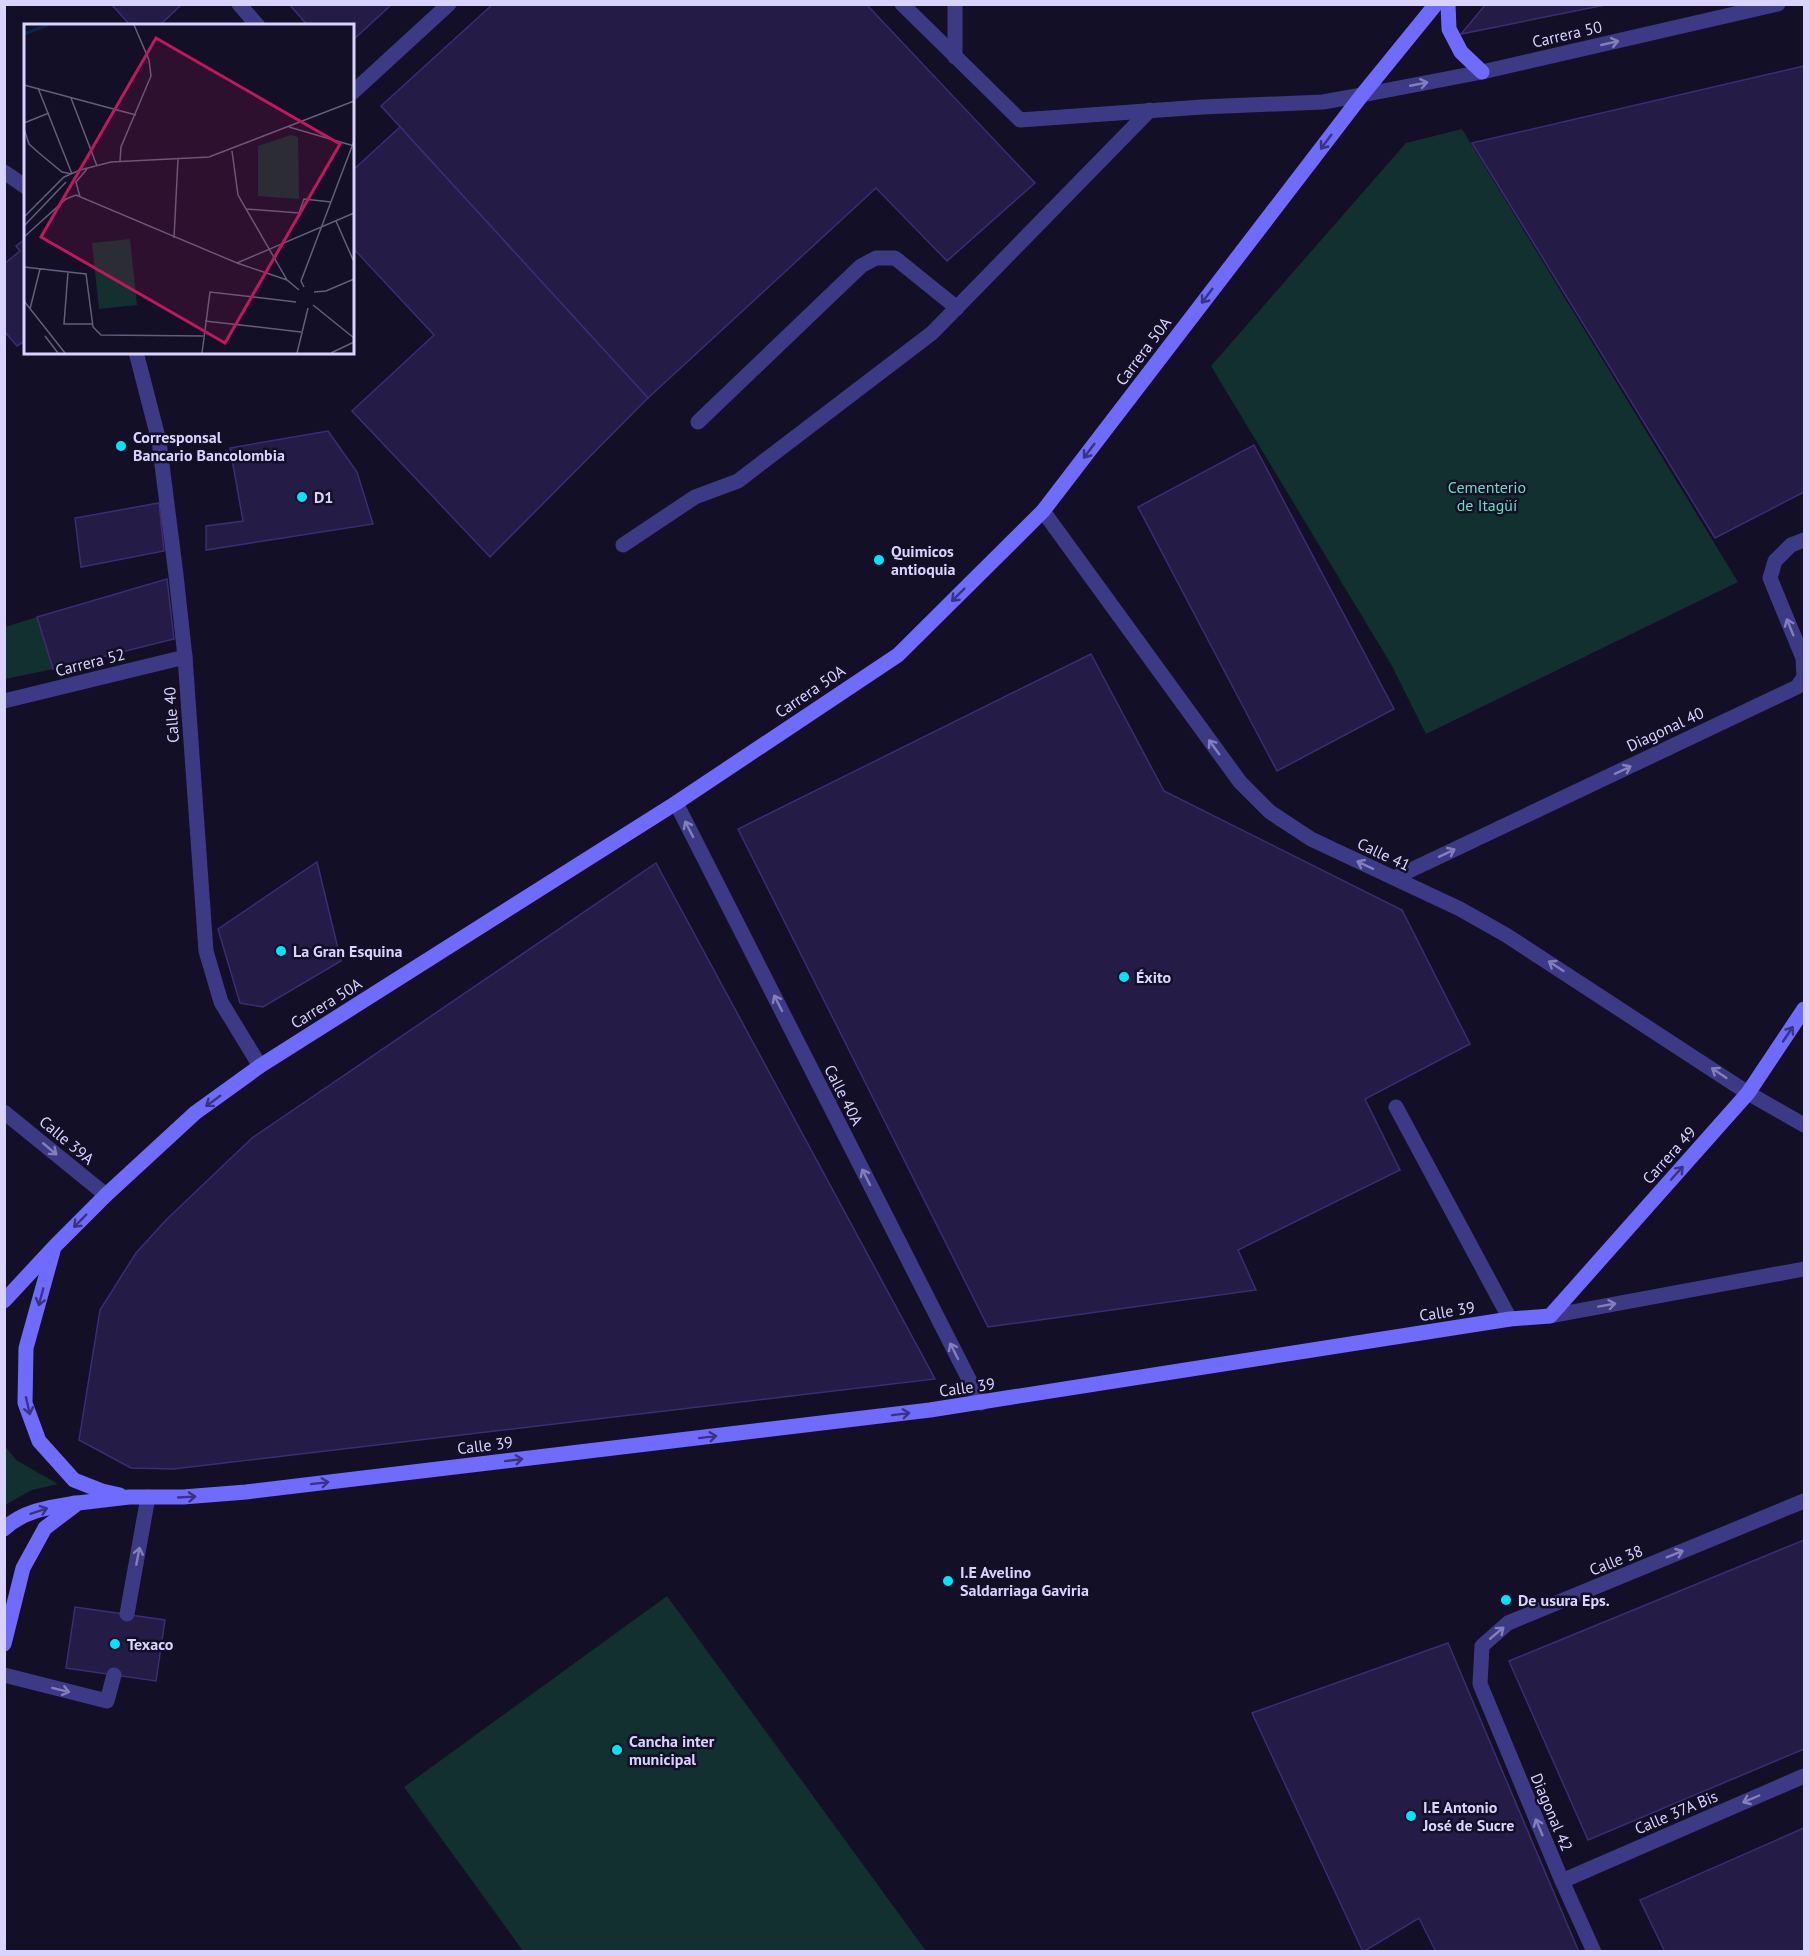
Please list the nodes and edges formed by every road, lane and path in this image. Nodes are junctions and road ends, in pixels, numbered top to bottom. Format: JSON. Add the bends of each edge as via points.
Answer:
{"nodes":[{"id":1,"x":239,"y":4,"type":"edge"},
{"id":2,"x":449,"y":4,"type":"edge"},
{"id":3,"x":955,"y":4,"type":"edge"},
{"id":4,"x":1436,"y":4,"type":"edge"},
{"id":5,"x":1448,"y":4,"type":"edge"},
{"id":6,"x":1779,"y":4,"type":"edge"},
{"id":7,"x":911,"y":7,"type":"edge"},
{"id":8,"x":256,"y":24,"type":"edge"},
{"id":9,"x":955,"y":57,"type":"junction"},
{"id":10,"x":1482,"y":72,"type":"junction"},
{"id":11,"x":354,"y":91,"type":"edge"},
{"id":12,"x":1362,"y":95,"type":"junction"},
{"id":13,"x":1150,"y":110,"type":"junction"},
{"id":14,"x":4,"y":172,"type":"edge"},
{"id":15,"x":24,"y":186,"type":"edge"},
{"id":16,"x":957,"y":308,"type":"junction"},
{"id":17,"x":137,"y":354,"type":"edge"},
{"id":18,"x":699,"y":422,"type":"dead end"},
{"id":19,"x":1043,"y":511,"type":"junction"},
{"id":20,"x":1804,"y":540,"type":"edge"},
{"id":21,"x":623,"y":545,"type":"dead end"},
{"id":22,"x":184,"y":657,"type":"junction"},
{"id":23,"x":4,"y":701,"type":"edge"},
{"id":24,"x":676,"y":802,"type":"junction"},
{"id":25,"x":1394,"y":878,"type":"junction"},
{"id":26,"x":1804,"y":1009,"type":"edge"},
{"id":27,"x":260,"y":1066,"type":"junction"},
{"id":28,"x":1748,"y":1093,"type":"junction"},
{"id":29,"x":1396,"y":1107,"type":"dead end"},
{"id":30,"x":4,"y":1112,"type":"edge"},
{"id":31,"x":1804,"y":1125,"type":"edge"},
{"id":32,"x":106,"y":1196,"type":"junction"},
{"id":33,"x":55,"y":1246,"type":"junction"},
{"id":34,"x":1804,"y":1269,"type":"edge"},
{"id":35,"x":4,"y":1301,"type":"edge"},
{"id":36,"x":1550,"y":1316,"type":"junction"},
{"id":37,"x":1510,"y":1319,"type":"junction"},
{"id":38,"x":26,"y":1348,"type":"joint"},
{"id":39,"x":981,"y":1403,"type":"junction"},
{"id":40,"x":129,"y":1497,"type":"junction"},
{"id":41,"x":148,"y":1497,"type":"junction"},
{"id":42,"x":1804,"y":1501,"type":"edge"},
{"id":43,"x":78,"y":1503,"type":"junction"},
{"id":44,"x":4,"y":1529,"type":"edge"},
{"id":45,"x":127,"y":1614,"type":"dead end"},
{"id":46,"x":4,"y":1644,"type":"edge"},
{"id":47,"x":4,"y":1675,"type":"edge"},
{"id":48,"x":114,"y":1675,"type":"dead end"},
{"id":49,"x":1480,"y":1684,"type":"joint"},
{"id":50,"x":1804,"y":1776,"type":"edge"},
{"id":51,"x":1562,"y":1881,"type":"junction"},
{"id":52,"x":1594,"y":1952,"type":"edge"}],
"edges":[{"from":1,"to":8,"type":"street"},
{"from":2,"to":11,"type":"street"},
{"from":3,"to":9,"type":"street"},
{"from":4,"to":12,"type":"main road","name":"Carrera 50A"},
{"from":5,"to":10,"type":"main road","via":[[1449,28],[1461,52]]},
{"from":10,"to":6,"type":"street","name":"Carrera 50","one_way":true},
{"from":7,"to":9,"type":"street","name":"Carrera 50"},
{"from":9,"to":13,"type":"street","name":"Carrera 50","via":[[1020,120]]},
{"from":12,"to":10,"type":"street","name":"Carrera 50","one_way":true},
{"from":12,"to":13,"type":"street","name":"Carrera 50","via":[[1323,102]]},
{"from":12,"to":19,"type":"main road","name":"Carrera 50A","one_way":true},
{"from":13,"to":16,"type":"street"},
{"from":14,"to":15,"type":"street"},
{"from":16,"to":18,"type":"street","via":[[894,258],[876,258],[861,266]]},
{"from":16,"to":21,"type":"street","via":[[932,333],[738,481],[695,497]]},
{"from":17,"to":22,"type":"street","name":"Calle 40","via":[[159,441]]},
{"from":19,"to":24,"type":"main road","name":"Carrera 50A","one_way":true,"via":[[898,655]]},
{"from":25,"to":19,"type":"street","name":"Calle 41","one_way":true,"via":[[1311,839],[1270,812],[1240,782]]},
{"from":25,"to":20,"type":"street","name":"Diagonal 40","one_way":true,"via":[[1797,687],[1804,677],[1803,658],[1770,578],[1775,561],[1791,545]]},
{"from":22,"to":23,"type":"street","name":"Carrera 52"},
{"from":22,"to":27,"type":"street","name":"Calle 40","via":[[207,951],[221,1002]]},
{"from":24,"to":27,"type":"main road","name":"Carrera 50A"},
{"from":39,"to":24,"type":"street","name":"Calle 40A","one_way":true},
{"from":28,"to":25,"type":"street","name":"Calle 41","one_way":true,"via":[[1506,934]]},
{"from":28,"to":26,"type":"main road","name":"Carrera 49","one_way":true},
{"from":27,"to":32,"type":"main road","name":"Carrera 50A","one_way":true,"via":[[195,1113]]},
{"from":28,"to":31,"type":"street","name":"Calle 41"},
{"from":36,"to":28,"type":"main road","name":"Carrera 49","one_way":true},
{"from":29,"to":37,"type":"street"},
{"from":30,"to":32,"type":"street","name":"Calle 39A","one_way":true},
{"from":32,"to":33,"type":"main road","name":"Carrera 50A","one_way":true},
{"from":33,"to":35,"type":"main road","name":"Carrera 50A"},
{"from":33,"to":38,"type":"main road","name":"Carrera 50A","one_way":true},
{"from":36,"to":34,"type":"street","name":"Calle 39","one_way":true},
{"from":36,"to":37,"type":"main road","name":"Calle 39"},
{"from":37,"to":39,"type":"main road","name":"Calle 39"},
{"from":38,"to":40,"type":"main road","name":"Calle 39","one_way":true,"via":[[25,1403],[39,1441],[74,1479]]},
{"from":41,"to":39,"type":"main road","name":"Calle 39","one_way":true,"via":[[246,1492]]},
{"from":40,"to":41,"type":"main road","name":"Calle 39"},
{"from":40,"to":43,"type":"main road","name":"Calle 39"},
{"from":45,"to":41,"type":"street","one_way":true},
{"from":49,"to":42,"type":"street","name":"Calle 38","one_way":true,"via":[[1482,1646],[1509,1623]]},
{"from":44,"to":43,"type":"main road","name":"Calle 39","one_way":true,"via":[[15,1519]]},
{"from":43,"to":46,"type":"main road","via":[[45,1528],[23,1569]]},
{"from":47,"to":48,"type":"street","one_way":true,"via":[[107,1701]]},
{"from":51,"to":49,"type":"street","name":"Diagonal 42","one_way":true},
{"from":50,"to":51,"type":"street","name":"Calle 37A Bis","one_way":true},
{"from":51,"to":52,"type":"street","name":"Diagonal 42"}]}
